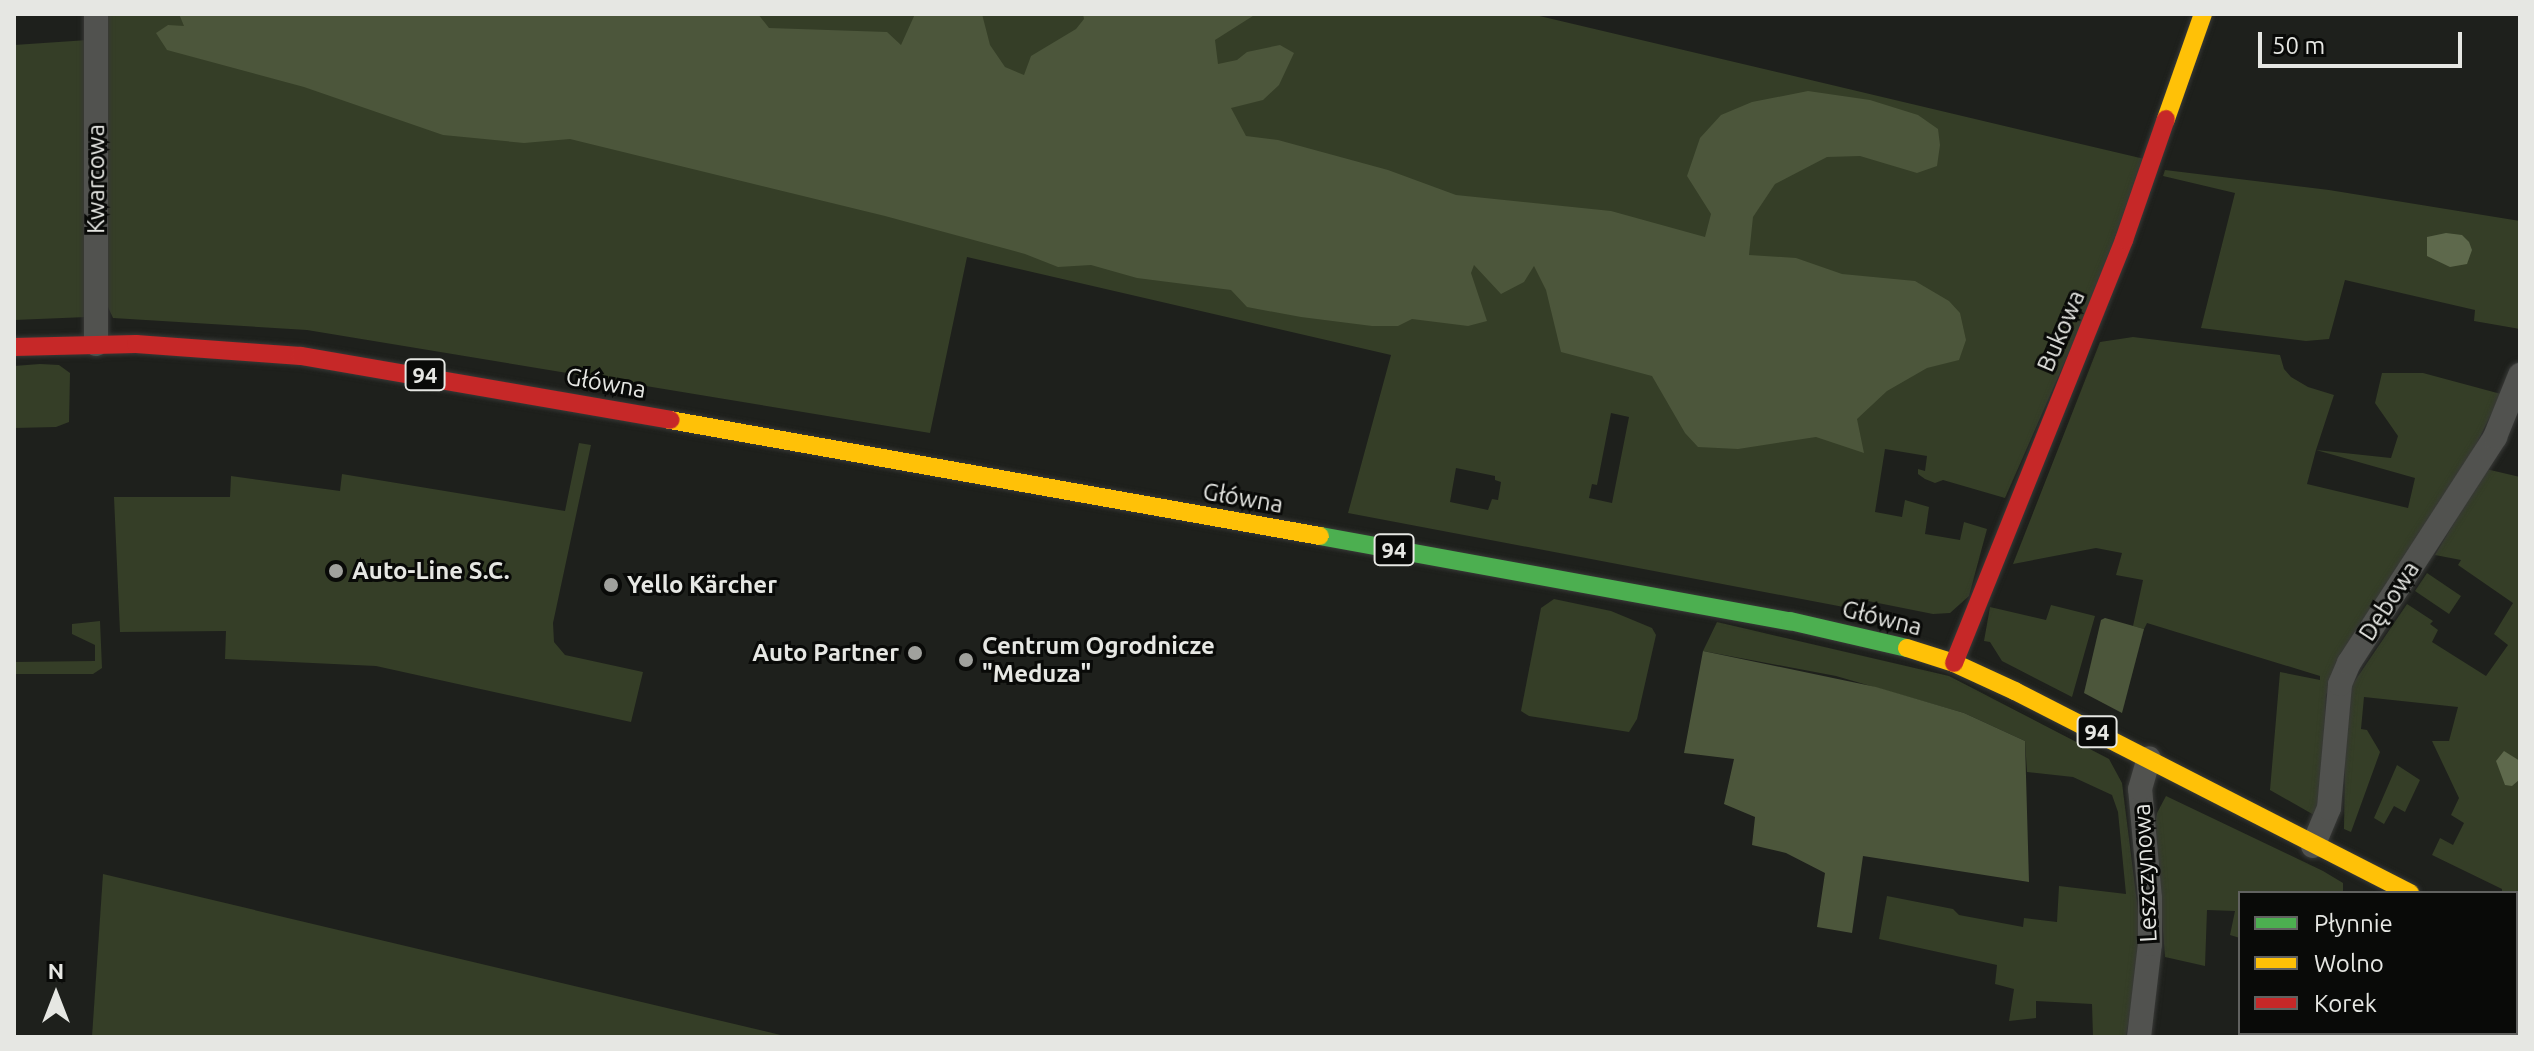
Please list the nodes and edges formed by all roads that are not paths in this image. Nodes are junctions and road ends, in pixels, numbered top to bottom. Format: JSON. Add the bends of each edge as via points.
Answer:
{"nodes":[{"id":1,"x":96,"y":14,"type":"edge"},
{"id":2,"x":2203,"y":14,"type":"edge"},
{"id":3,"x":96,"y":344,"type":"junction"},
{"id":4,"x":14,"y":347,"type":"edge"},
{"id":5,"x":2520,"y":375,"type":"edge"},
{"id":6,"x":1954,"y":663,"type":"junction"},
{"id":7,"x":2149,"y":758,"type":"junction"},
{"id":8,"x":2313,"y":846,"type":"junction"},
{"id":9,"x":2406,"y":891,"type":"edge"},
{"id":10,"x":2139,"y":1037,"type":"edge"}],
"edges":[{"from":1,"to":3,"type":"street","name":"Kwarcowa"},
{"from":2,"to":6,"type":"main road","name":"Bukowa","via":[[2124,240]]},
{"from":3,"to":4,"type":"main road","name":"Główna","number":"94"},
{"from":3,"to":6,"type":"main road","name":"Główna","number":"94","via":[[301,356],[448,379],[1790,621]]},
{"from":5,"to":8,"type":"street","name":"Dębowa","via":[[2494,439],[2349,663],[2340,684],[2329,808]]},
{"from":6,"to":7,"type":"main road","name":"Główna","number":"94"},
{"from":7,"to":8,"type":"main road","name":"Główna","number":"94"},
{"from":7,"to":10,"type":"street","name":"Leszczynowa","via":[[2140,789],[2150,944]]},
{"from":8,"to":9,"type":"main road","name":"Główna","number":"94"}]}
